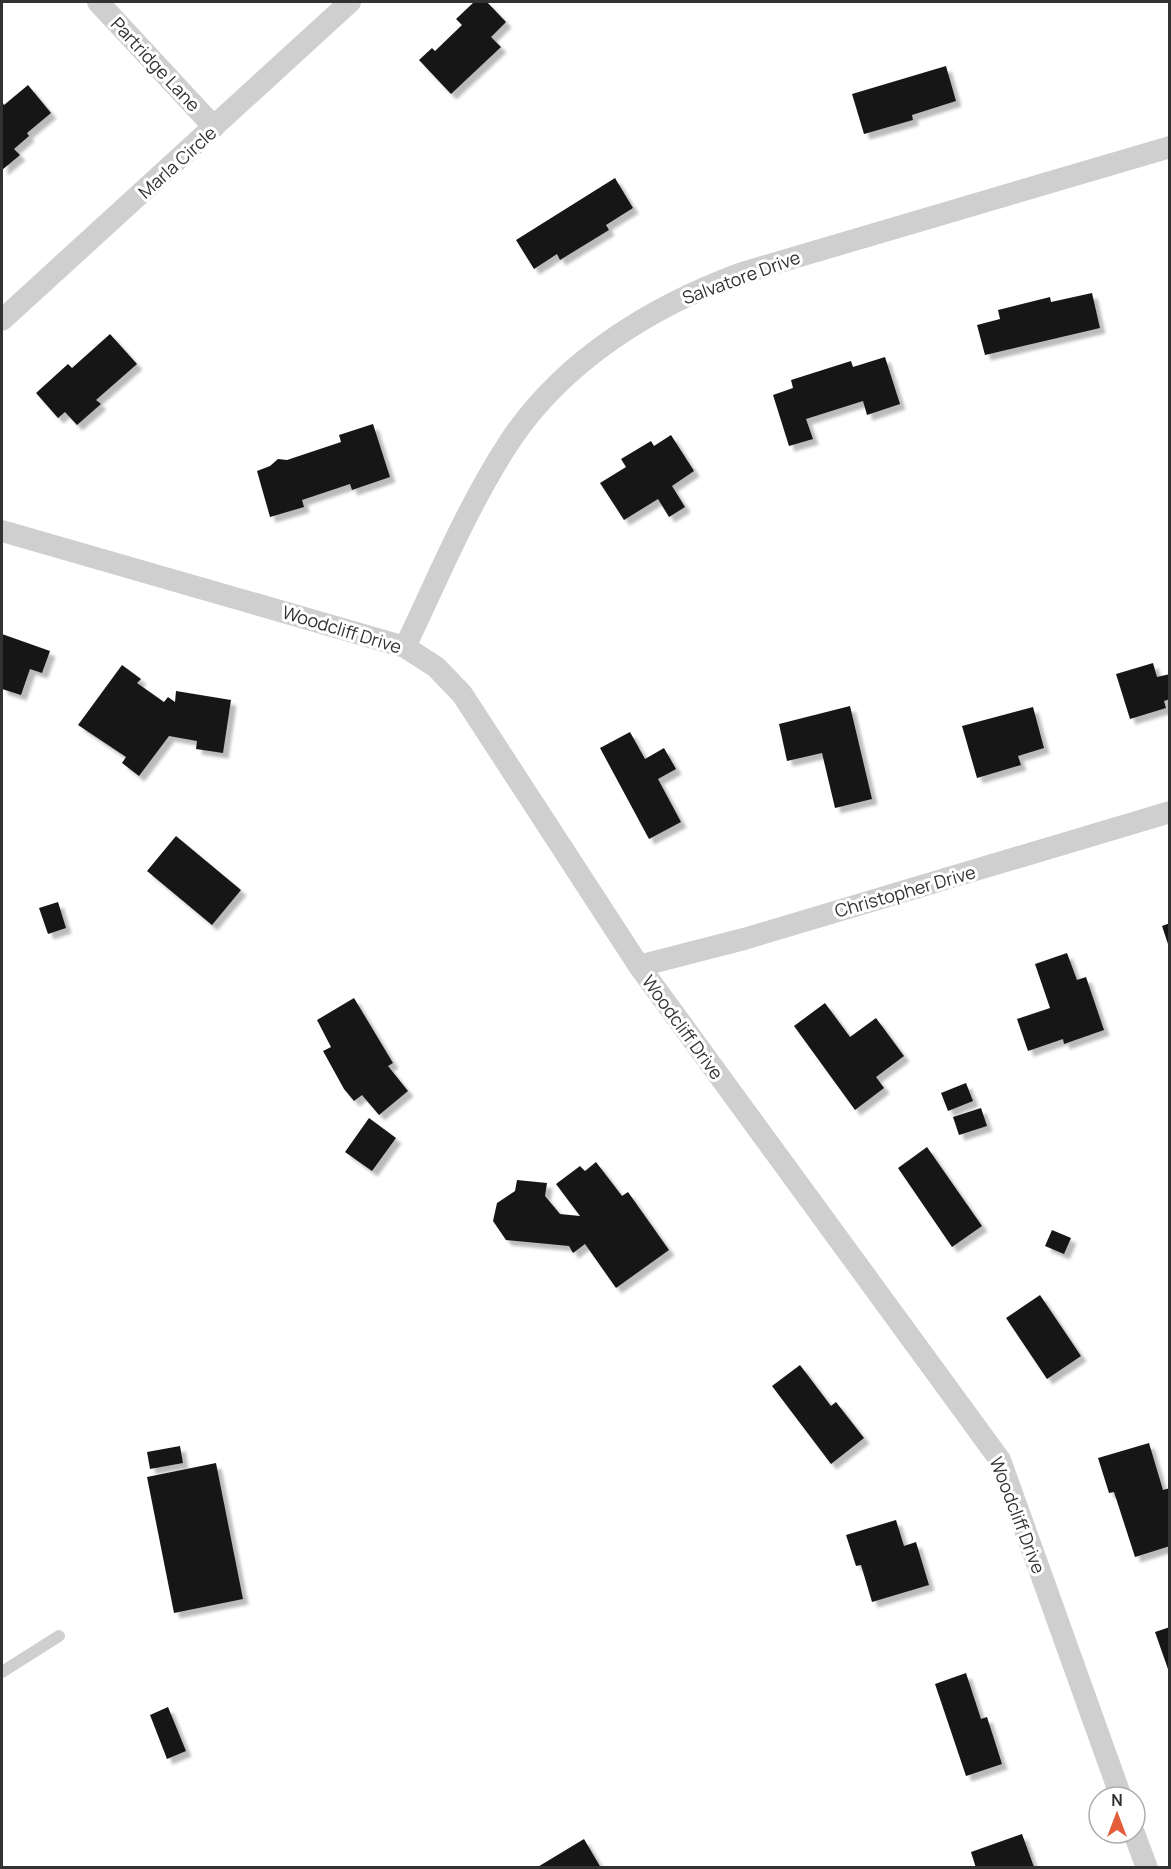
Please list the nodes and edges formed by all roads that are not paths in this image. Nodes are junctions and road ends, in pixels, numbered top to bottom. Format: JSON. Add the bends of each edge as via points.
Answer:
{"nodes":[{"id":1,"x":98,"y":2,"type":"edge"},
{"id":2,"x":350,"y":2,"type":"edge"},
{"id":3,"x":214,"y":128,"type":"junction"},
{"id":4,"x":1170,"y":147,"type":"edge"},
{"id":5,"x":2,"y":320,"type":"edge"},
{"id":6,"x":2,"y":531,"type":"edge"},
{"id":7,"x":405,"y":647,"type":"junction"},
{"id":8,"x":1170,"y":812,"type":"edge"},
{"id":9,"x":639,"y":966,"type":"junction"},
{"id":10,"x":59,"y":1636,"type":"dead end"},
{"id":11,"x":2,"y":1672,"type":"edge"},
{"id":12,"x":1117,"y":1785,"type":"edge"},
{"id":13,"x":1138,"y":1845,"type":"edge"},
{"id":14,"x":1147,"y":1868,"type":"edge"}],
"edges":[{"from":1,"to":3,"type":"street","name":"Partridge Lane"},
{"from":2,"to":3,"type":"street","name":"Marla Circle"},
{"from":3,"to":5,"type":"street","name":"Marla Circle"},
{"from":4,"to":7,"type":"street","name":"Salvatore Drive","via":[[742,273],[654,311],[574,371],[538,405],[512,438],[489,474]]},
{"from":6,"to":7,"type":"street","name":"Woodcliff Drive"},
{"from":7,"to":9,"type":"street","name":"Woodcliff Drive","via":[[436,667],[462,694]]},
{"from":8,"to":9,"type":"street","name":"Christopher Drive","via":[[755,936]]},
{"from":9,"to":12,"type":"street","name":"Woodcliff Drive","via":[[1000,1460]]},
{"from":10,"to":11,"type":"lane"},
{"from":13,"to":14,"type":"street"}]}
